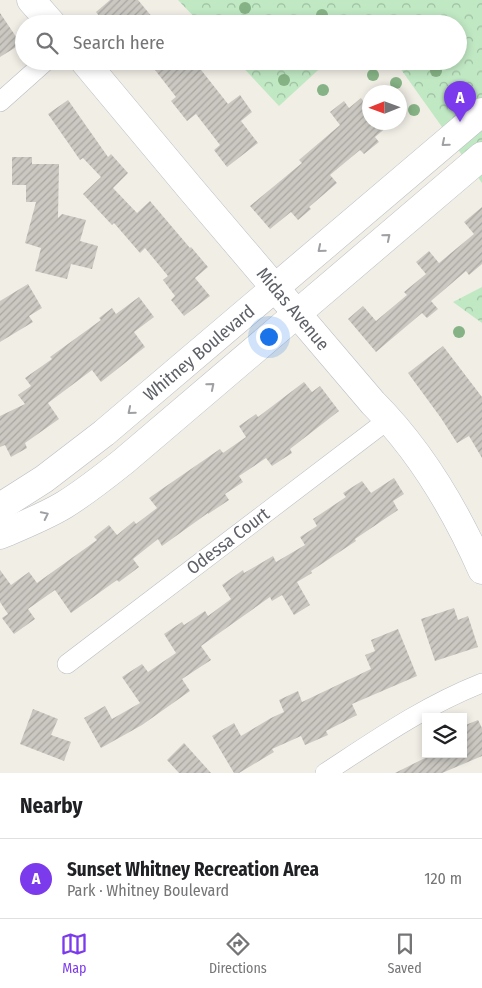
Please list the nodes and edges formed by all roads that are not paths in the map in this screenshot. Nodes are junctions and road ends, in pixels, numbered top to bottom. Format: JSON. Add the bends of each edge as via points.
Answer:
{"nodes":[{"id":1,"x":32,"y":0,"type":"edge"},
{"id":2,"x":44,"y":15,"type":"edge"},
{"id":3,"x":36,"y":70,"type":"edge"},
{"id":4,"x":92,"y":70,"type":"edge"},
{"id":5,"x":0,"y":102,"type":"edge"},
{"id":6,"x":482,"y":112,"type":"edge"},
{"id":7,"x":482,"y":156,"type":"edge"},
{"id":8,"x":275,"y":288,"type":"junction"},
{"id":9,"x":297,"y":314,"type":"junction"},
{"id":10,"x":389,"y":418,"type":"junction"},
{"id":11,"x":0,"y":507,"type":"edge"},
{"id":12,"x":0,"y":535,"type":"edge"},
{"id":13,"x":482,"y":570,"type":"edge"},
{"id":14,"x":67,"y":664,"type":"dead end"},
{"id":15,"x":482,"y":683,"type":"edge"},
{"id":16,"x":325,"y":773,"type":"edge"}],
"edges":[{"from":1,"to":2,"type":"street"},
{"from":3,"to":5,"type":"street"},
{"from":4,"to":8,"type":"street","name":"Midas Avenue"},
{"from":6,"to":8,"type":"street","name":"Whitney Boulevard","one_way":true},
{"from":9,"to":7,"type":"street","name":"Whitney Boulevard","one_way":true},
{"from":8,"to":9,"type":"street","name":"Midas Avenue"},
{"from":8,"to":11,"type":"street","name":"Whitney Boulevard","one_way":true,"via":[[104,433],[44,479]]},
{"from":9,"to":10,"type":"street","name":"Midas Avenue"},
{"from":12,"to":9,"type":"street","name":"Whitney Boulevard","one_way":true,"via":[[62,506],[95,484]]},
{"from":10,"to":13,"type":"street","name":"Midas Avenue","via":[[447,500]]},
{"from":10,"to":14,"type":"street","name":"Odessa Court"},
{"from":15,"to":16,"type":"street","via":[[418,713]]}]}
